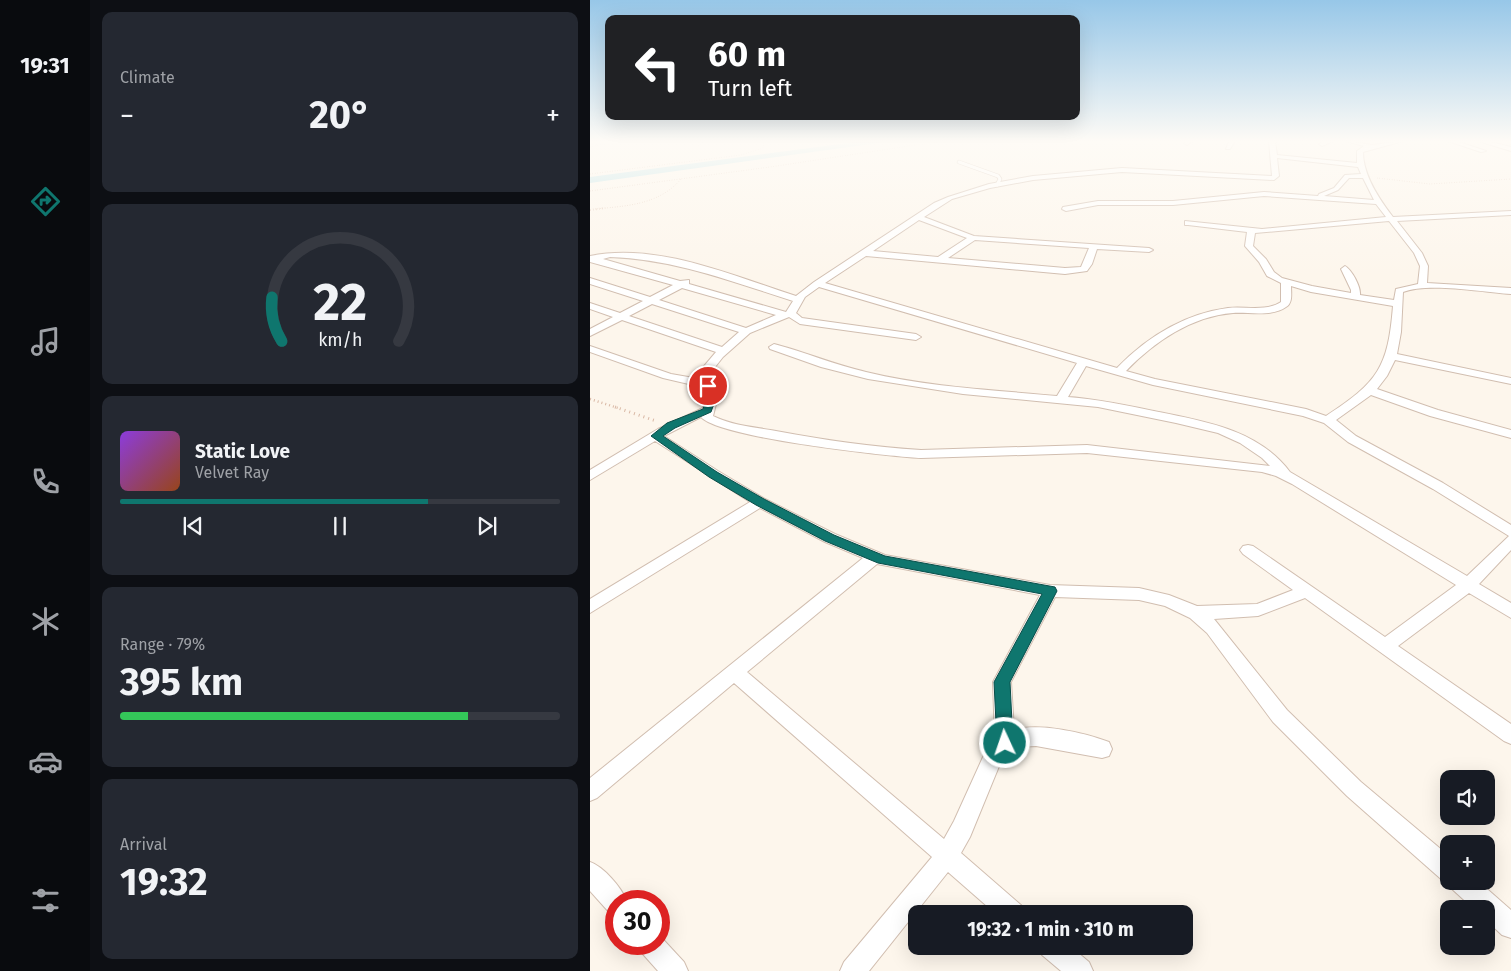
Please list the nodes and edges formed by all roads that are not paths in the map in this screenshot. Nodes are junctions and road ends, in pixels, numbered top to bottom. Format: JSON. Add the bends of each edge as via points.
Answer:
{"nodes":[{"id":1,"x":992,"y":186,"type":"edge"},
{"id":2,"x":1338,"y":186,"type":"edge"},
{"id":3,"x":1371,"y":186,"type":"edge"},
{"id":4,"x":1316,"y":196,"type":"junction"},
{"id":5,"x":1379,"y":202,"type":"junction"},
{"id":6,"x":1066,"y":209,"type":"dead end"},
{"id":7,"x":1511,"y":213,"type":"edge"},
{"id":8,"x":918,"y":217,"type":"junction"},
{"id":9,"x":1391,"y":219,"type":"junction"},
{"id":10,"x":1188,"y":223,"type":"dead end"},
{"id":11,"x":1251,"y":231,"type":"junction"},
{"id":12,"x":973,"y":238,"type":"junction"},
{"id":13,"x":1094,"y":247,"type":"junction"},
{"id":14,"x":1149,"y":250,"type":"dead end"},
{"id":15,"x":866,"y":253,"type":"junction"},
{"id":16,"x":591,"y":259,"type":"edge"},
{"id":17,"x":941,"y":259,"type":"junction"},
{"id":18,"x":1345,"y":269,"type":"dead end"},
{"id":19,"x":706,"y":272,"type":"junction"},
{"id":20,"x":590,"y":281,"type":"edge"},
{"id":21,"x":1286,"y":282,"type":"junction"},
{"id":22,"x":682,"y":284,"type":"junction"},
{"id":23,"x":817,"y":284,"type":"junction"},
{"id":24,"x":1422,"y":286,"type":"junction"},
{"id":25,"x":1511,"y":291,"type":"edge"},
{"id":26,"x":1354,"y":296,"type":"junction"},
{"id":27,"x":652,"y":299,"type":"junction"},
{"id":28,"x":798,"y":300,"type":"junction"},
{"id":29,"x":1398,"y":304,"type":"junction"},
{"id":30,"x":590,"y":306,"type":"edge"},
{"id":31,"x":788,"y":314,"type":"junction"},
{"id":32,"x":622,"y":316,"type":"junction"},
{"id":33,"x":746,"y":331,"type":"junction"},
{"id":34,"x":591,"y":332,"type":"edge"},
{"id":35,"x":916,"y":337,"type":"dead end"},
{"id":36,"x":774,"y":347,"type":"dead end"},
{"id":37,"x":590,"y":349,"type":"edge"},
{"id":38,"x":724,"y":351,"type":"junction"},
{"id":39,"x":1391,"y":356,"type":"junction"},
{"id":40,"x":1083,"y":362,"type":"junction"},
{"id":41,"x":1119,"y":372,"type":"junction"},
{"id":42,"x":1511,"y":381,"type":"edge"},
{"id":43,"x":697,"y":382,"type":"junction"},
{"id":44,"x":1369,"y":390,"type":"junction"},
{"id":45,"x":1060,"y":400,"type":"junction"},
{"id":46,"x":708,"y":410,"type":"junction"},
{"id":47,"x":1328,"y":420,"type":"junction"},
{"id":48,"x":1511,"y":434,"type":"edge"},
{"id":49,"x":656,"y":436,"type":"junction"},
{"id":50,"x":1286,"y":475,"type":"junction"},
{"id":51,"x":590,"y":476,"type":"edge"},
{"id":52,"x":760,"y":502,"type":"junction"},
{"id":53,"x":1511,"y":532,"type":"edge"},
{"id":54,"x":1511,"y":541,"type":"edge"},
{"id":55,"x":1248,"y":550,"type":"dead end"},
{"id":56,"x":874,"y":557,"type":"junction"},
{"id":57,"x":1468,"y":585,"type":"junction"},
{"id":58,"x":1050,"y":591,"type":"junction"},
{"id":59,"x":1306,"y":591,"type":"junction"},
{"id":60,"x":590,"y":607,"type":"edge"},
{"id":61,"x":1511,"y":611,"type":"edge"},
{"id":62,"x":1196,"y":613,"type":"junction"},
{"id":63,"x":1385,"y":646,"type":"junction"},
{"id":64,"x":734,"y":672,"type":"junction"},
{"id":65,"x":1511,"y":735,"type":"edge"},
{"id":66,"x":1005,"y":743,"type":"junction"},
{"id":67,"x":1102,"y":749,"type":"dead end"},
{"id":68,"x":590,"y":791,"type":"edge"},
{"id":69,"x":947,"y":856,"type":"junction"},
{"id":70,"x":1440,"y":863,"type":"edge"},
{"id":71,"x":590,"y":873,"type":"edge"},
{"id":72,"x":605,"y":890,"type":"edge"},
{"id":73,"x":1470,"y":890,"type":"edge"},
{"id":74,"x":1004,"y":905,"type":"edge"},
{"id":75,"x":1511,"y":926,"type":"edge"},
{"id":76,"x":661,"y":955,"type":"edge"},
{"id":77,"x":1061,"y":955,"type":"edge"},
{"id":78,"x":675,"y":971,"type":"edge"},
{"id":79,"x":853,"y":971,"type":"edge"},
{"id":80,"x":1080,"y":971,"type":"edge"}],
"edges":[{"from":1,"to":8,"type":"street","via":[[950,198]]},
{"from":2,"to":4,"type":"street"},
{"from":3,"to":5,"type":"street"},
{"from":4,"to":5,"type":"street"},
{"from":4,"to":6,"type":"street","via":[[1250,194],[1173,203],[1098,203]]},
{"from":5,"to":9,"type":"street"},
{"from":7,"to":9,"type":"street"},
{"from":8,"to":12,"type":"street"},
{"from":8,"to":15,"type":"street"},
{"from":9,"to":11,"type":"street"},
{"from":9,"to":24,"type":"street","via":[[1418,253],[1424,266]]},
{"from":10,"to":11,"type":"street"},
{"from":11,"to":21,"type":"street","via":[[1248,246],[1263,261],[1270,274]]},
{"from":12,"to":13,"type":"street"},
{"from":12,"to":17,"type":"street"},
{"from":13,"to":14,"type":"street"},
{"from":13,"to":17,"type":"street","via":[[1088,264],[1077,270]]},
{"from":15,"to":17,"type":"street"},
{"from":15,"to":23,"type":"street"},
{"from":16,"to":19,"type":"street","via":[[611,254],[634,255]]},
{"from":16,"to":22,"type":"street"},
{"from":18,"to":26,"type":"street","via":[[1356,290]]},
{"from":19,"to":22,"type":"street"},
{"from":19,"to":28,"type":"street"},
{"from":20,"to":27,"type":"street"},
{"from":21,"to":26,"type":"street"},
{"from":21,"to":41,"type":"street","via":[[1284,305],[1214,314],[1173,330],[1147,345]]},
{"from":22,"to":27,"type":"street"},
{"from":22,"to":31,"type":"street"},
{"from":23,"to":28,"type":"street"},
{"from":23,"to":40,"type":"street"},
{"from":24,"to":25,"type":"street"},
{"from":24,"to":29,"type":"street","via":[[1399,291]]},
{"from":26,"to":29,"type":"street"},
{"from":27,"to":32,"type":"street"},
{"from":27,"to":33,"type":"street"},
{"from":28,"to":31,"type":"street"},
{"from":29,"to":39,"type":"street"},
{"from":30,"to":32,"type":"street"},
{"from":31,"to":33,"type":"street"},
{"from":31,"to":35,"type":"street","via":[[800,321]]},
{"from":32,"to":34,"type":"street"},
{"from":32,"to":38,"type":"street"},
{"from":33,"to":38,"type":"street"},
{"from":36,"to":45,"type":"street","via":[[868,376],[931,387]]},
{"from":37,"to":43,"type":"street","via":[[667,376]]},
{"from":38,"to":43,"type":"street"},
{"from":39,"to":42,"type":"street"},
{"from":39,"to":44,"type":"street","via":[[1384,372]]},
{"from":40,"to":41,"type":"street"},
{"from":40,"to":45,"type":"street"},
{"from":41,"to":47,"type":"street"},
{"from":43,"to":46,"type":"street","via":[[713,392]]},
{"from":44,"to":47,"type":"street"},
{"from":44,"to":48,"type":"street","via":[[1434,413]]},
{"from":45,"to":50,"type":"street","via":[[1130,408],[1222,430],[1267,455]]},
{"from":46,"to":49,"type":"street","via":[[671,425]]},
{"from":46,"to":50,"type":"street","via":[[707,417],[722,425],[821,444],[895,453],[1087,448],[1263,468]]},
{"from":47,"to":53,"type":"street","via":[[1352,438]]},
{"from":49,"to":51,"type":"street"},
{"from":49,"to":52,"type":"street"},
{"from":50,"to":57,"type":"street"},
{"from":52,"to":56,"type":"street"},
{"from":52,"to":60,"type":"street"},
{"from":54,"to":57,"type":"street"},
{"from":55,"to":59,"type":"street"},
{"from":56,"to":58,"type":"street"},
{"from":56,"to":64,"type":"street"},
{"from":57,"to":61,"type":"street"},
{"from":57,"to":63,"type":"street"},
{"from":58,"to":62,"type":"street","via":[[1139,594],[1169,601]]},
{"from":58,"to":66,"type":"street","via":[[1002,682]]},
{"from":59,"to":62,"type":"street","via":[[1258,610]]},
{"from":59,"to":63,"type":"street"},
{"from":62,"to":70,"type":"street","via":[[1213,628],[1280,716],[1354,789]]},
{"from":63,"to":65,"type":"street"},
{"from":64,"to":68,"type":"street"},
{"from":64,"to":69,"type":"street"},
{"from":66,"to":67,"type":"street","via":[[1020,737],[1038,737]]},
{"from":66,"to":69,"type":"street","via":[[995,753]]},
{"from":69,"to":74,"type":"street"},
{"from":69,"to":79,"type":"street"},
{"from":71,"to":72,"type":"street"},
{"from":73,"to":75,"type":"street"},
{"from":76,"to":78,"type":"street"},
{"from":77,"to":80,"type":"street"}]}
